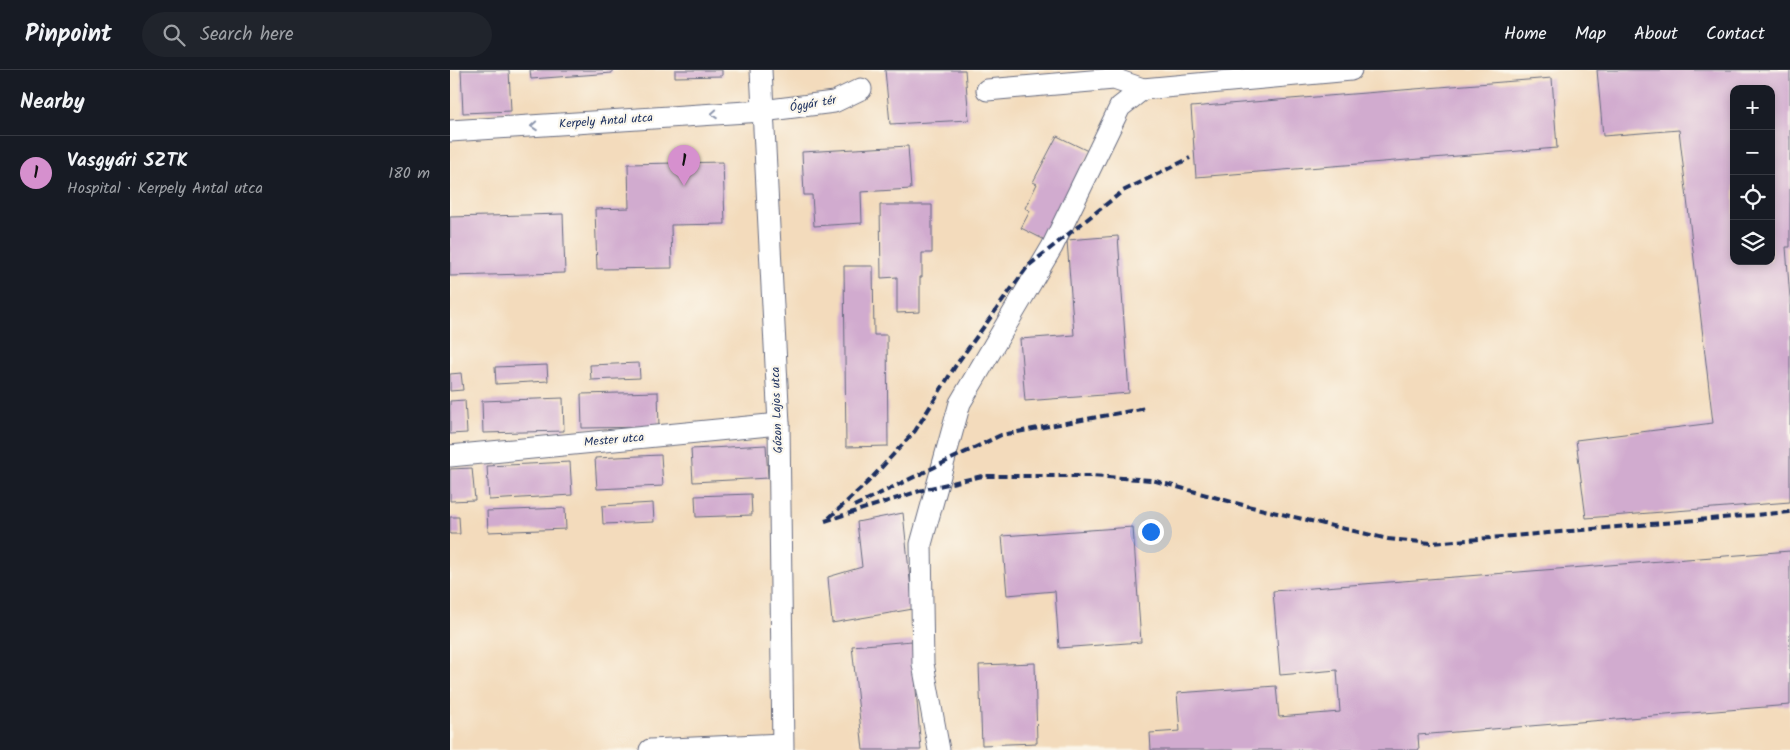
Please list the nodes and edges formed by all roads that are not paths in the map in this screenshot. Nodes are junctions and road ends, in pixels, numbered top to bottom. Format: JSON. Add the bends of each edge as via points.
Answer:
{"nodes":[{"id":1,"x":761,"y":70,"type":"edge"},
{"id":2,"x":1351,"y":70,"type":"edge"},
{"id":3,"x":1114,"y":74,"type":"edge"},
{"id":4,"x":861,"y":89,"type":"dead end"},
{"id":5,"x":1144,"y":89,"type":"junction"},
{"id":6,"x":988,"y":90,"type":"dead end"},
{"id":7,"x":762,"y":111,"type":"junction"},
{"id":8,"x":450,"y":131,"type":"edge"},
{"id":9,"x":779,"y":424,"type":"junction"},
{"id":10,"x":450,"y":456,"type":"edge"},
{"id":11,"x":783,"y":747,"type":"edge"},
{"id":12,"x":650,"y":750,"type":"edge"},
{"id":13,"x":939,"y":750,"type":"edge"}],
"edges":[{"from":1,"to":7,"type":"street","name":"Gózon Lajos utca"},
{"from":2,"to":5,"type":"street"},
{"from":3,"to":5,"type":"street"},
{"from":3,"to":6,"type":"street"},
{"from":4,"to":7,"type":"street","name":"Ógyár tér","via":[[834,102]]},
{"from":5,"to":13,"type":"street","via":[[1120,107],[1052,247],[960,403],[921,544],[923,664]]},
{"from":7,"to":8,"type":"street","name":"Kerpely Antal utca","one_way":true},
{"from":7,"to":9,"type":"street","name":"Gózon Lajos utca"},
{"from":9,"to":10,"type":"street","name":"Mester utca"},
{"from":9,"to":11,"type":"street","name":"Gózon Lajos utca"},
{"from":11,"to":12,"type":"street"}]}
